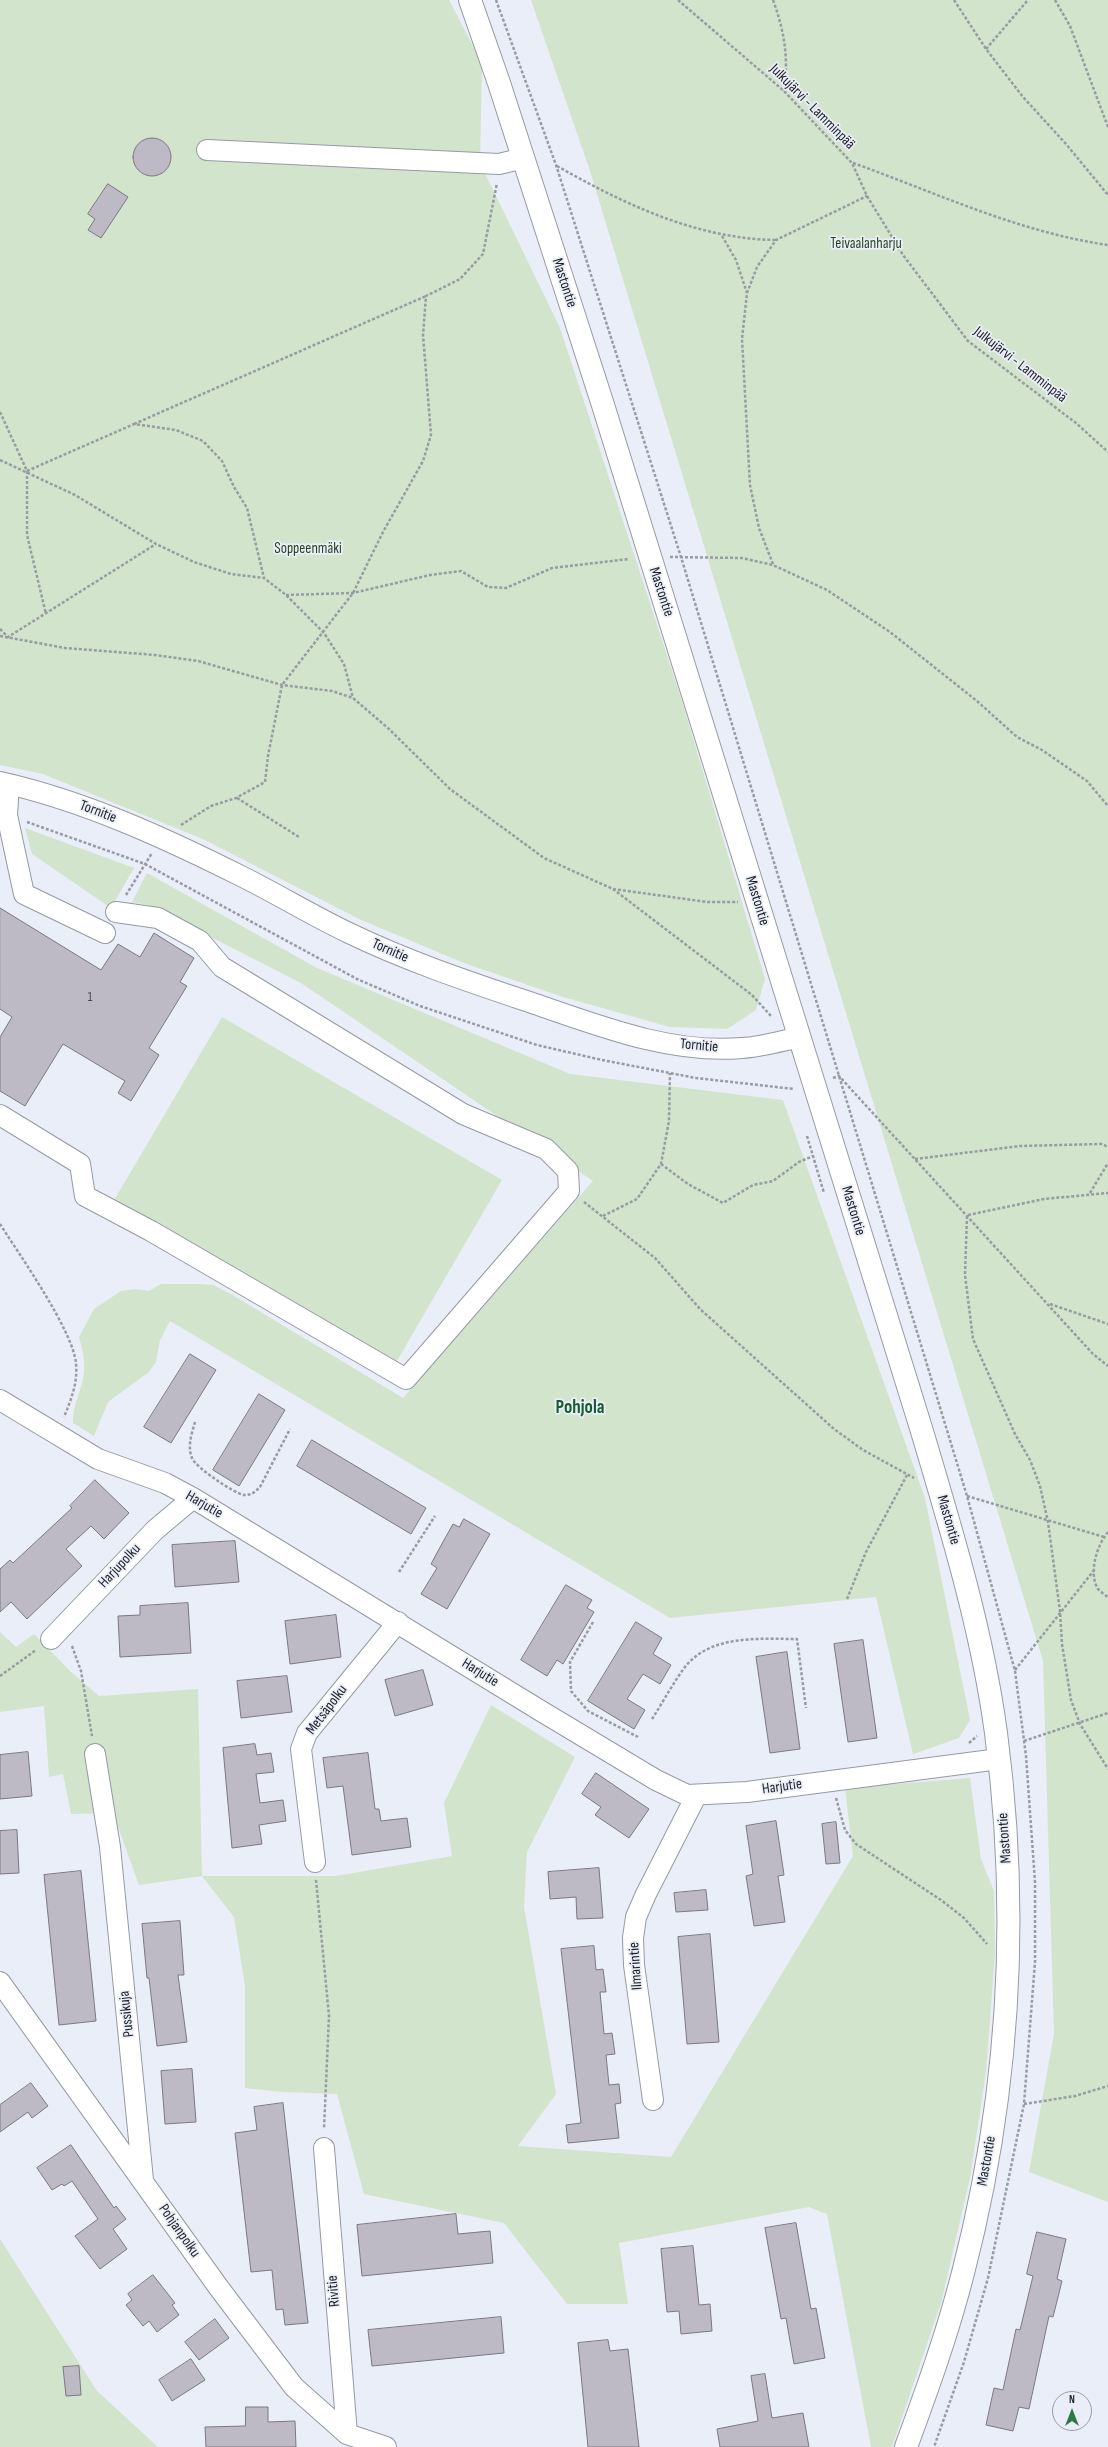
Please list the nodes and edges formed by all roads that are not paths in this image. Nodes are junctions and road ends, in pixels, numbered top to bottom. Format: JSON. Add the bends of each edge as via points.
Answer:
{"nodes":[{"id":1,"x":470,"y":0,"type":"edge"},
{"id":2,"x":207,"y":150,"type":"dead end"},
{"id":3,"x":524,"y":158,"type":"junction"},
{"id":4,"x":5,"y":783,"type":"edge"},
{"id":5,"x":116,"y":912,"type":"road end"},
{"id":6,"x":105,"y":934,"type":"dead end"},
{"id":7,"x":800,"y":1037,"type":"junction"},
{"id":8,"x":0,"y":1115,"type":"edge"},
{"id":9,"x":0,"y":1400,"type":"edge"},
{"id":10,"x":193,"y":1498,"type":"junction"},
{"id":11,"x":398,"y":1622,"type":"junction"},
{"id":12,"x":58,"y":1632,"type":"road end"},
{"id":13,"x":96,"y":1754,"type":"road end"},
{"id":14,"x":999,"y":1759,"type":"junction"},
{"id":15,"x":696,"y":1796,"type":"junction"},
{"id":16,"x":315,"y":1862,"type":"road end"},
{"id":17,"x":0,"y":1982,"type":"edge"},
{"id":18,"x":653,"y":2100,"type":"dead end"},
{"id":19,"x":324,"y":2148,"type":"road end"},
{"id":20,"x":143,"y":2180,"type":"junction"},
{"id":21,"x":347,"y":2434,"type":"junction"},
{"id":22,"x":386,"y":2447,"type":"edge"},
{"id":23,"x":906,"y":2447,"type":"edge"}],
"edges":[{"from":1,"to":3,"type":"main road","name":"Mastontie"},
{"from":2,"to":3,"type":"street","via":[[499,164]]},
{"from":3,"to":7,"type":"main road","name":"Mastontie"},
{"from":4,"to":6,"type":"street","via":[[7,815],[24,894]]},
{"from":4,"to":7,"type":"street","name":"Tornitie","via":[[77,804],[163,838],[244,877],[348,933],[406,959],[619,1032],[677,1045],[728,1049]]},
{"from":5,"to":8,"type":"street","via":[[158,918],[200,941],[222,967],[463,1114],[546,1149],[568,1171],[569,1190],[406,1379],[151,1231],[85,1196],[80,1164]]},
{"from":7,"to":14,"type":"main road","name":"Mastontie","via":[[939,1488],[980,1645]]},
{"from":9,"to":10,"type":"street","name":"Harjutie","via":[[98,1459],[165,1484]]},
{"from":10,"to":11,"type":"street","name":"Harjutie"},
{"from":10,"to":12,"type":"street","name":"Harjupolku","via":[[155,1530]]},
{"from":11,"to":15,"type":"street","name":"Harjutie","via":[[650,1776],[680,1792]]},
{"from":11,"to":16,"type":"street","name":"Metsäpolku","via":[[307,1733],[302,1750]]},
{"from":13,"to":20,"type":"street","name":"Pussikuja","via":[[110,1847]]},
{"from":14,"to":15,"type":"street","name":"Harjutie"},
{"from":14,"to":23,"type":"main road","name":"Mastontie","via":[[1008,1879],[1006,2023],[999,2092],[973,2233],[944,2339]]},
{"from":15,"to":18,"type":"street","name":"Ilmarintie","via":[[646,1894],[636,1917],[633,1938],[634,1965]]},
{"from":17,"to":20,"type":"street","name":"Pohjanpolku"},
{"from":19,"to":21,"type":"street","name":"Rivitie"},
{"from":20,"to":21,"type":"street","name":"Pohjanpolku","via":[[219,2288],[294,2387]]},
{"from":21,"to":22,"type":"street","name":"Pohjanpolku"}]}
